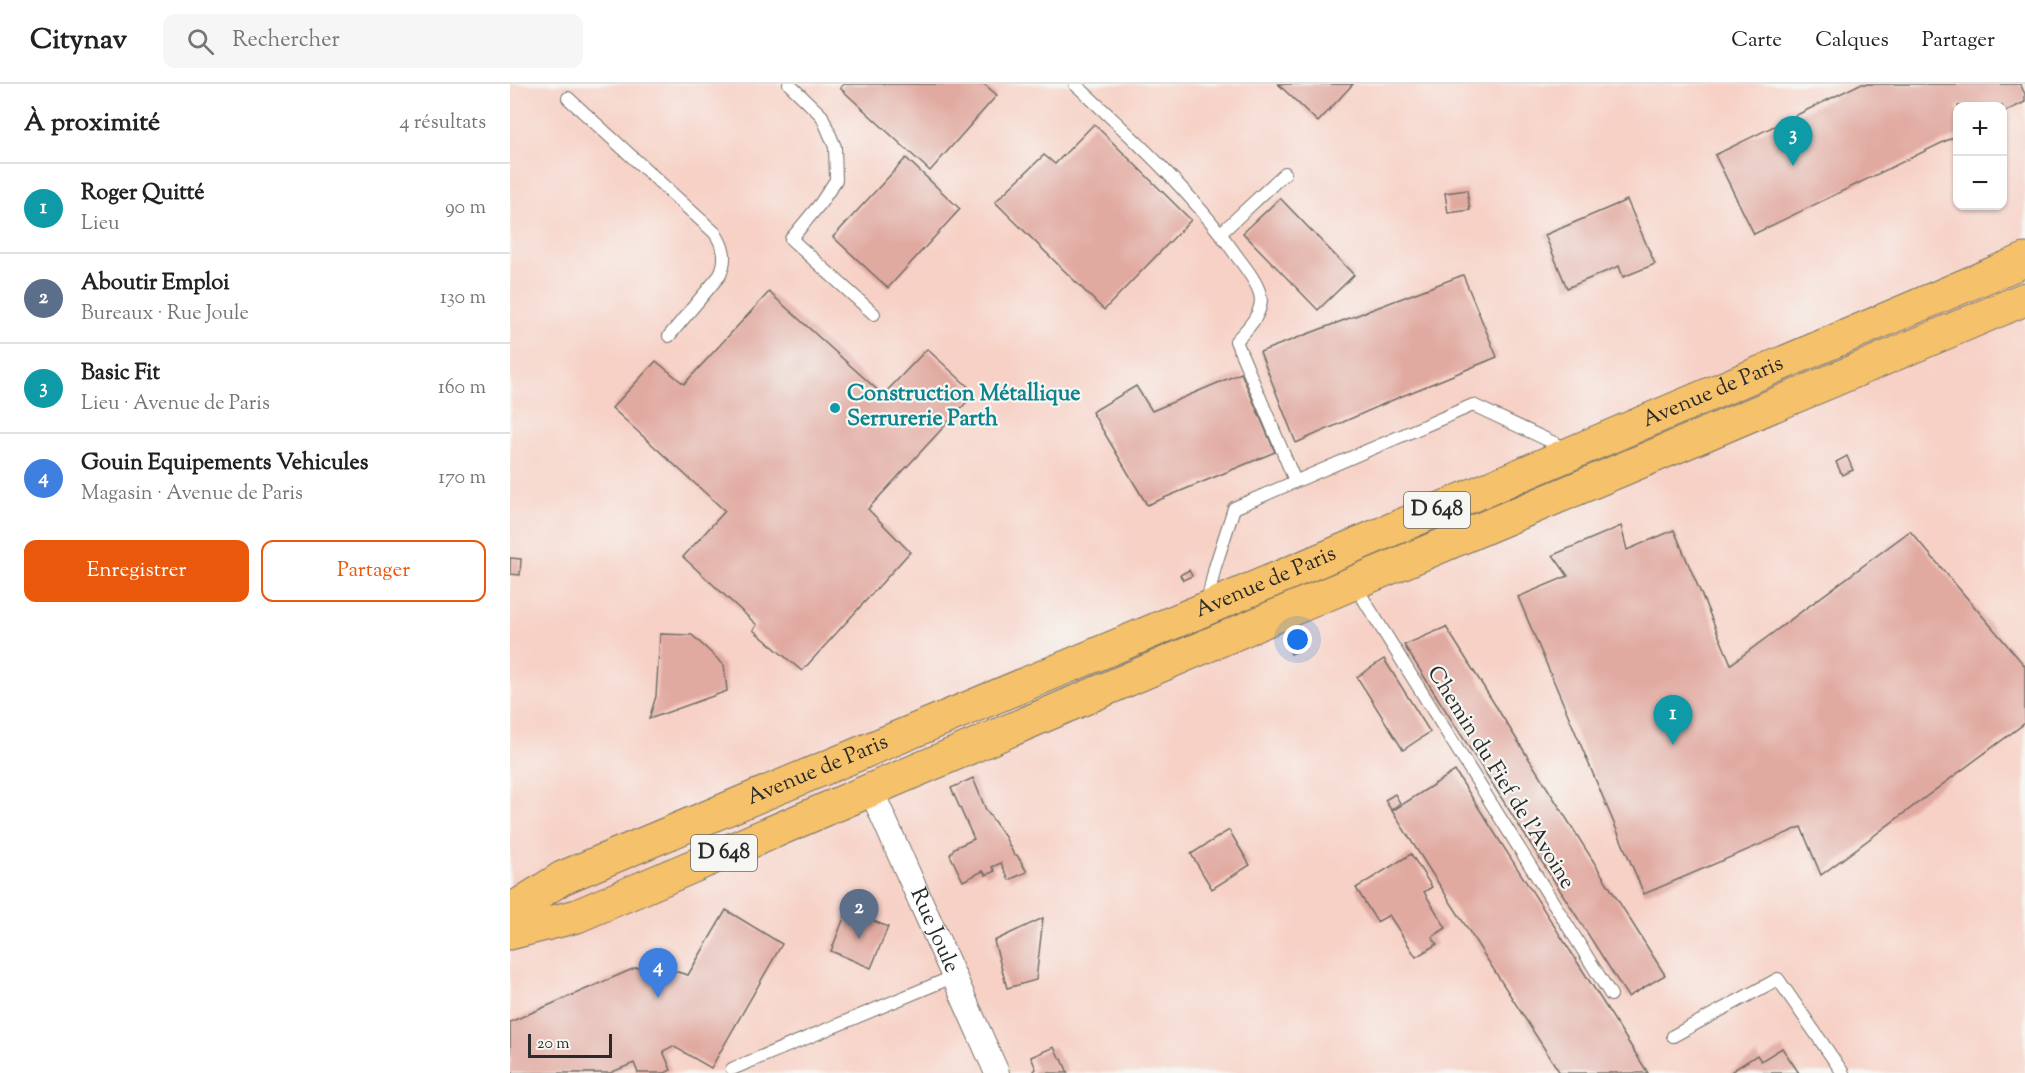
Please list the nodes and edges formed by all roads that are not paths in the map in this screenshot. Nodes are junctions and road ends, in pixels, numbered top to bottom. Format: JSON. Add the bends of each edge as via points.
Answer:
{"nodes":[{"id":1,"x":789,"y":84,"type":"edge"},
{"id":2,"x":1074,"y":84,"type":"edge"},
{"id":3,"x":568,"y":98,"type":"dead end"},
{"id":4,"x":1285,"y":173,"type":"dead end"},
{"id":5,"x":1221,"y":233,"type":"junction"},
{"id":6,"x":2025,"y":260,"type":"edge"},
{"id":7,"x":2025,"y":299,"type":"edge"},
{"id":8,"x":874,"y":314,"type":"dead end"},
{"id":9,"x":669,"y":336,"type":"dead end"},
{"id":10,"x":1573,"y":452,"type":"junction"},
{"id":11,"x":1295,"y":481,"type":"junction"},
{"id":12,"x":1354,"y":583,"type":"junction"},
{"id":13,"x":1205,"y":609,"type":"junction"},
{"id":14,"x":871,"y":790,"type":"junction"},
{"id":15,"x":510,"y":911,"type":"edge"},
{"id":16,"x":510,"y":933,"type":"edge"},
{"id":17,"x":955,"y":976,"type":"junction"},
{"id":18,"x":1611,"y":995,"type":"dead end"},
{"id":19,"x":1673,"y":1036,"type":"dead end"},
{"id":20,"x":732,"y":1069,"type":"dead end"},
{"id":21,"x":997,"y":1073,"type":"edge"},
{"id":22,"x":1843,"y":1073,"type":"edge"}],
"edges":[{"from":1,"to":8,"type":"lane","via":[[822,116],[835,147],[836,180],[791,239]]},
{"from":2,"to":5,"type":"lane","via":[[1136,141]]},
{"from":3,"to":9,"type":"lane","via":[[715,232],[726,254],[720,275]]},
{"from":4,"to":5,"type":"lane"},
{"from":5,"to":11,"type":"lane","via":[[1260,295],[1255,320],[1236,341]]},
{"from":6,"to":10,"type":"main road","name":"Avenue de Paris","number":"D 648"},
{"from":7,"to":12,"type":"main road","name":"Avenue de Paris","number":"D 648"},
{"from":10,"to":11,"type":"lane","via":[[1473,405]]},
{"from":10,"to":13,"type":"main road","name":"Avenue de Paris","number":"D 648"},
{"from":11,"to":13,"type":"lane","via":[[1234,508]]},
{"from":12,"to":14,"type":"main road","name":"Avenue de Paris","number":"D 648"},
{"from":12,"to":18,"type":"lane","name":"Chemin du Fief de l'Avoine"},
{"from":13,"to":15,"type":"main road","name":"Avenue de Paris","number":"D 648","via":[[562,879]]},
{"from":14,"to":16,"type":"main road","name":"Avenue de Paris","number":"D 648","via":[[577,916]]},
{"from":14,"to":17,"type":"street","name":"Rue Joule"},
{"from":17,"to":20,"type":"lane"},
{"from":17,"to":21,"type":"street","name":"Rue Joule"},
{"from":19,"to":22,"type":"lane","via":[[1778,979]]}]}
